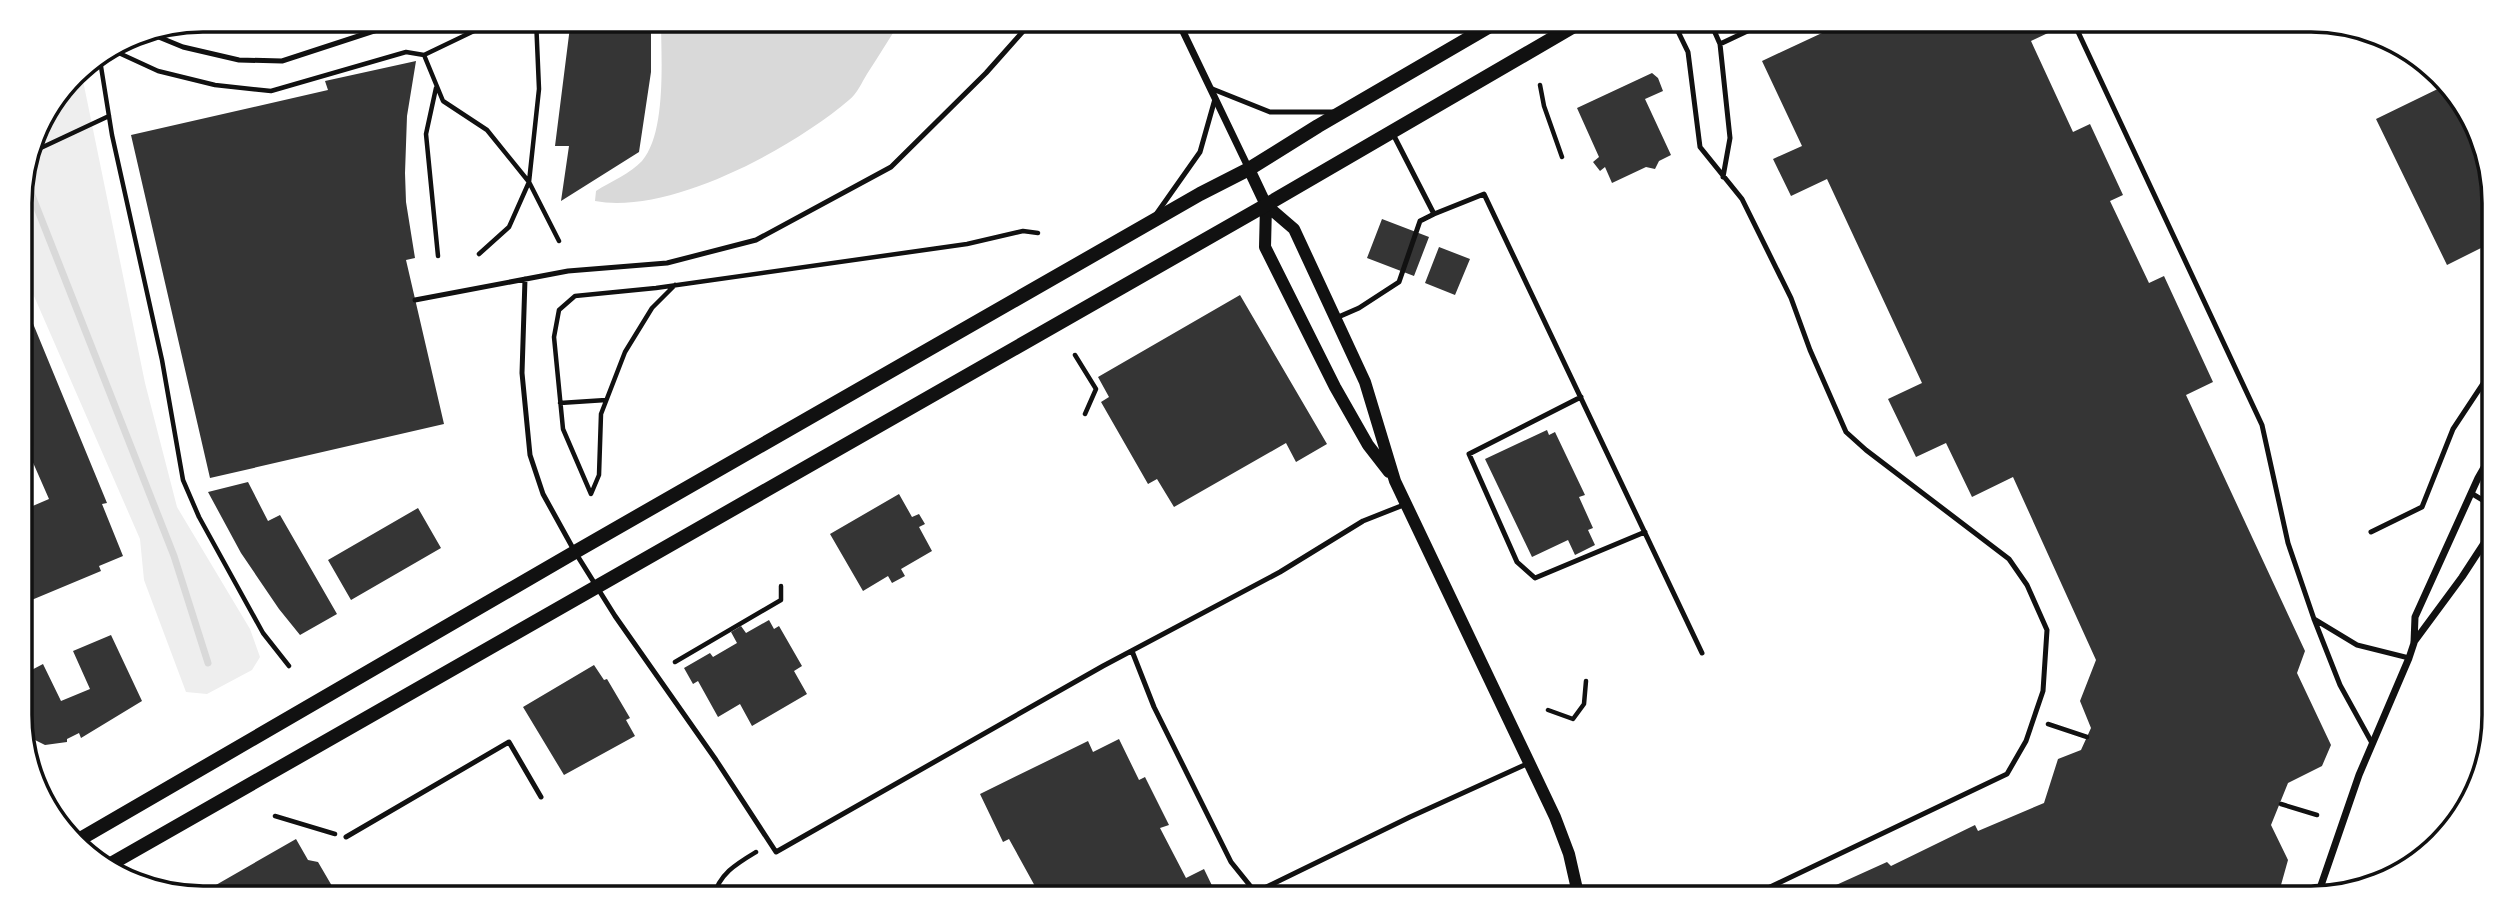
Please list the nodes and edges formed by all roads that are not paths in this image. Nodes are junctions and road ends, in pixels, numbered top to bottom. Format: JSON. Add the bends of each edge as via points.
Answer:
{"nodes":[{"id":1,"x":371,"y":32,"type":"edge"},
{"id":2,"x":1022,"y":32,"type":"edge"},
{"id":3,"x":1183,"y":32,"type":"edge"},
{"id":4,"x":1479,"y":32,"type":"edge"},
{"id":5,"x":1564,"y":32,"type":"edge"},
{"id":6,"x":1678,"y":32,"type":"edge"},
{"id":7,"x":1715,"y":32,"type":"edge"},
{"id":8,"x":1745,"y":32,"type":"edge"},
{"id":9,"x":2078,"y":32,"type":"edge"},
{"id":10,"x":158,"y":37,"type":"edge"},
{"id":11,"x":1720,"y":44,"type":"junction"},
{"id":12,"x":1210,"y":88,"type":"junction"},
{"id":13,"x":1215,"y":99,"type":"junction"},
{"id":14,"x":1341,"y":112,"type":"junction"},
{"id":15,"x":1391,"y":132,"type":"junction"},
{"id":16,"x":1249,"y":169,"type":"junction"},
{"id":17,"x":1723,"y":177,"type":"junction"},
{"id":18,"x":1266,"y":205,"type":"junction"},
{"id":19,"x":1434,"y":214,"type":"junction"},
{"id":20,"x":1149,"y":223,"type":"junction"},
{"id":21,"x":525,"y":279,"type":"junction"},
{"id":22,"x":415,"y":300,"type":"dead end"},
{"id":23,"x":1336,"y":318,"type":"junction"},
{"id":24,"x":2482,"y":386,"type":"edge"},
{"id":25,"x":1581,"y":397,"type":"junction"},
{"id":26,"x":2482,"y":473,"type":"edge"},
{"id":27,"x":1395,"y":481,"type":"junction"},
{"id":28,"x":2472,"y":493,"type":"junction"},
{"id":29,"x":2482,"y":499,"type":"edge"},
{"id":30,"x":1406,"y":504,"type":"junction"},
{"id":31,"x":2371,"y":531,"type":"dead end"},
{"id":32,"x":1645,"y":532,"type":"junction"},
{"id":33,"x":2482,"y":546,"type":"edge"},
{"id":34,"x":575,"y":552,"type":"junction"},
{"id":35,"x":597,"y":588,"type":"junction"},
{"id":36,"x":2314,"y":619,"type":"junction"},
{"id":37,"x":2414,"y":643,"type":"junction"},
{"id":38,"x":1132,"y":651,"type":"junction"},
{"id":39,"x":1702,"y":653,"type":"dead end"},
{"id":40,"x":2409,"y":658,"type":"junction"},
{"id":41,"x":2372,"y":743,"type":"junction"},
{"id":42,"x":1529,"y":763,"type":"junction"},
{"id":43,"x":541,"y":797,"type":"dead end"},
{"id":44,"x":84,"y":837,"type":"edge"},
{"id":45,"x":346,"y":837,"type":"road end"},
{"id":46,"x":115,"y":861,"type":"edge"},
{"id":47,"x":1277,"y":885,"type":"edge"},
{"id":48,"x":1576,"y":885,"type":"edge"},
{"id":49,"x":1774,"y":885,"type":"edge"},
{"id":50,"x":2321,"y":885,"type":"edge"},
{"id":51,"x":1250,"y":886,"type":"edge"}],
"edges":[{"from":1,"to":10,"type":"lane","via":[[282,61],[239,60]]},
{"from":2,"to":21,"type":"lane","via":[[891,167],[756,240],[667,263]]},
{"from":3,"to":12,"type":"street"},
{"from":4,"to":14,"type":"main road"},
{"from":5,"to":15,"type":"main road"},
{"from":6,"to":17,"type":"lane","via":[[1688,52],[1700,147]]},
{"from":7,"to":11,"type":"lane"},
{"from":8,"to":11,"type":"lane"},
{"from":9,"to":36,"type":"lane","via":[[2262,425],[2288,543]]},
{"from":11,"to":17,"type":"lane","via":[[1730,138]]},
{"from":12,"to":13,"type":"street"},
{"from":12,"to":14,"type":"lane","via":[[1270,112]]},
{"from":13,"to":16,"type":"street"},
{"from":13,"to":20,"type":"lane","via":[[1200,152]]},
{"from":14,"to":16,"type":"main road"},
{"from":15,"to":18,"type":"main road"},
{"from":15,"to":19,"type":"lane"},
{"from":16,"to":18,"type":"street"},
{"from":16,"to":20,"type":"main road"},
{"from":17,"to":49,"type":"lane","via":[[1742,199],[1791,298],[1846,432],[2009,559],[2027,584],[2047,630],[2043,691],[2026,741],[2007,774]]},
{"from":18,"to":23,"type":"street","via":[[1294,229]]},
{"from":18,"to":27,"type":"street","via":[[1265,247],[1335,387]]},
{"from":18,"to":35,"type":"main road"},
{"from":19,"to":23,"type":"lane","via":[[1420,221],[1399,282]]},
{"from":19,"to":25,"type":"lane","via":[[1484,194]]},
{"from":20,"to":34,"type":"main road"},
{"from":21,"to":22,"type":"lane"},
{"from":21,"to":34,"type":"lane","via":[[522,373],[530,455],[543,494]]},
{"from":23,"to":27,"type":"street","via":[[1365,382]]},
{"from":24,"to":31,"type":"lane","via":[[2454,429],[2422,507]]},
{"from":25,"to":32,"type":"lane"},
{"from":25,"to":32,"type":"lane","via":[[1469,454],[1517,562],[1535,578]]},
{"from":26,"to":28,"type":"street"},
{"from":27,"to":30,"type":"street"},
{"from":28,"to":29,"type":"lane"},
{"from":28,"to":37,"type":"street","via":[[2415,617]]},
{"from":30,"to":38,"type":"lane","via":[[1363,521]]},
{"from":30,"to":42,"type":"street"},
{"from":32,"to":39,"type":"lane"},
{"from":33,"to":37,"type":"street"},
{"from":34,"to":35,"type":"lane"},
{"from":34,"to":44,"type":"main road"},
{"from":35,"to":38,"type":"lane","via":[[776,852]]},
{"from":35,"to":46,"type":"main road"},
{"from":36,"to":40,"type":"lane","via":[[2357,645]]},
{"from":36,"to":41,"type":"lane","via":[[2340,685]]},
{"from":37,"to":40,"type":"street"},
{"from":38,"to":51,"type":"lane","via":[[1154,708],[1231,862]]},
{"from":40,"to":41,"type":"street"},
{"from":41,"to":50,"type":"street"},
{"from":42,"to":47,"type":"lane"},
{"from":42,"to":48,"type":"street","via":[[1555,817]]},
{"from":43,"to":45,"type":"lane","via":[[509,742]]}]}
